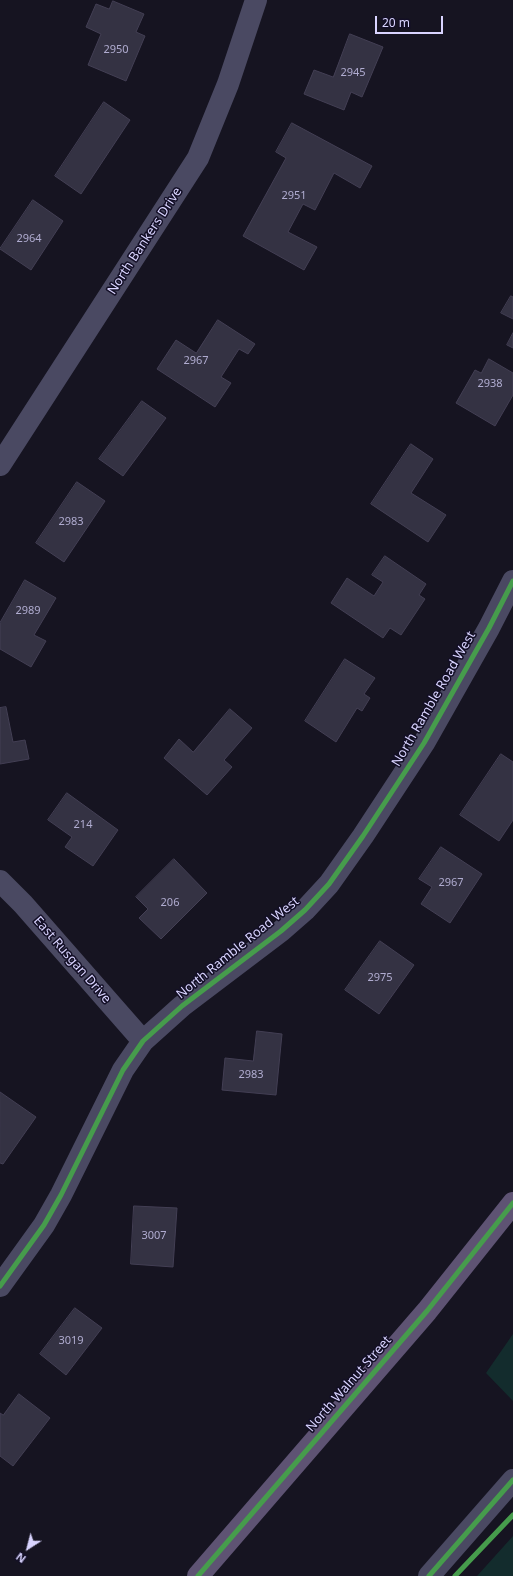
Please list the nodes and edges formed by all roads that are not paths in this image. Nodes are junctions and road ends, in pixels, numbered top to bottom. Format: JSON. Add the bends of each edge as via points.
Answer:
{"nodes":[{"id":1,"x":256,"y":0,"type":"edge"},
{"id":2,"x":0,"y":465,"type":"edge"},
{"id":3,"x":513,"y":581,"type":"edge"},
{"id":4,"x":0,"y":881,"type":"edge"},
{"id":5,"x":143,"y":1041,"type":"junction"},
{"id":6,"x":513,"y":1203,"type":"edge"},
{"id":7,"x":0,"y":1286,"type":"edge"},
{"id":8,"x":513,"y":1480,"type":"edge"},
{"id":9,"x":198,"y":1576,"type":"edge"},
{"id":10,"x":429,"y":1576,"type":"edge"}],
"edges":[{"from":1,"to":2,"type":"street","name":"North Bankers Drive","via":[[228,84],[198,158]]},
{"from":3,"to":5,"type":"street","name":"North Ramble Road West","via":[[424,743],[329,884],[281,931],[182,1006]]},
{"from":4,"to":5,"type":"street","name":"East Rusgan Drive"},
{"from":5,"to":7,"type":"street","name":"North Ramble Road West","via":[[123,1070],[51,1213]]},
{"from":6,"to":9,"type":"main road","name":"North Walnut Street","via":[[427,1311]]},
{"from":8,"to":10,"type":"street"}]}
